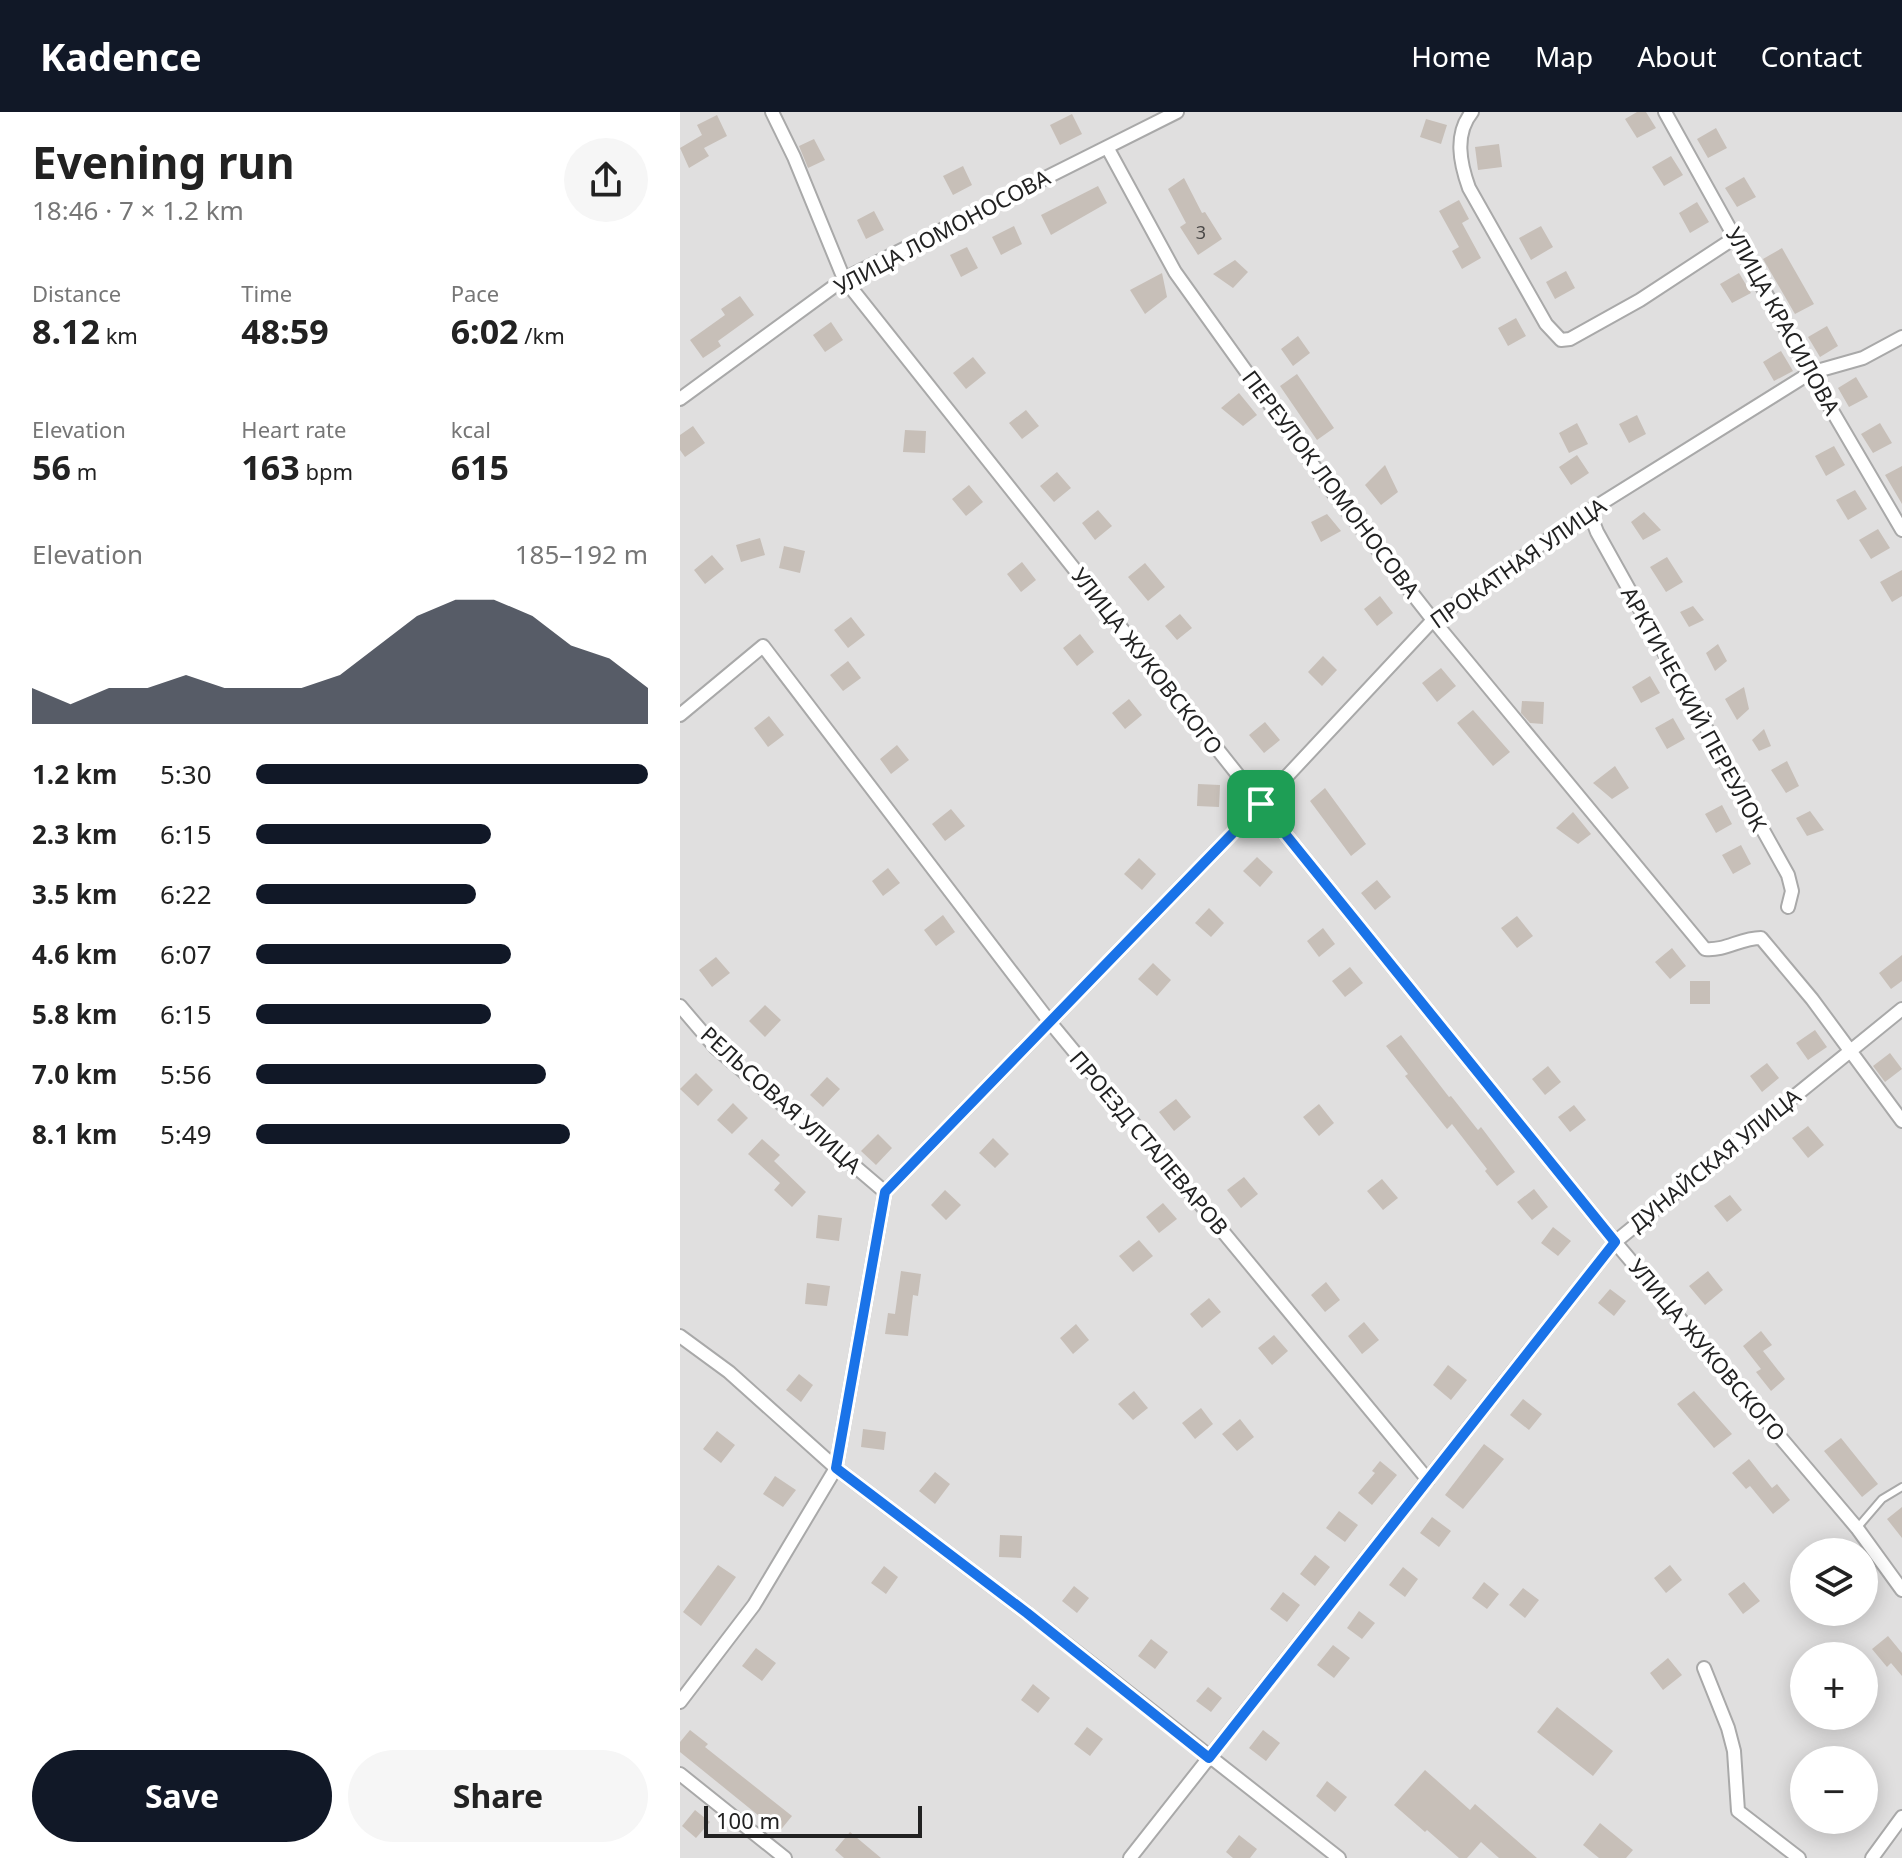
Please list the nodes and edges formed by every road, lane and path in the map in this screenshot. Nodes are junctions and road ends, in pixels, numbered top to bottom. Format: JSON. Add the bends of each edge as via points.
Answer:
{"nodes":[{"id":1,"x":772,"y":112,"type":"edge"},
{"id":2,"x":1177,"y":112,"type":"edge"},
{"id":3,"x":1472,"y":112,"type":"edge"},
{"id":4,"x":1665,"y":112,"type":"edge"},
{"id":5,"x":1107,"y":147,"type":"junction"},
{"id":6,"x":1736,"y":237,"type":"junction"},
{"id":7,"x":844,"y":279,"type":"junction"},
{"id":8,"x":1902,"y":337,"type":"edge"},
{"id":9,"x":1810,"y":373,"type":"junction"},
{"id":10,"x":680,"y":399,"type":"edge"},
{"id":11,"x":1589,"y":511,"type":"junction"},
{"id":12,"x":1902,"y":530,"type":"edge"},
{"id":13,"x":1433,"y":620,"type":"junction"},
{"id":14,"x":680,"y":715,"type":"edge"},
{"id":15,"x":1261,"y":804,"type":"junction"},
{"id":16,"x":1788,"y":907,"type":"dead end"},
{"id":17,"x":680,"y":1006,"type":"edge"},
{"id":18,"x":1902,"y":1009,"type":"edge"},
{"id":19,"x":1049,"y":1021,"type":"junction"},
{"id":20,"x":1849,"y":1051,"type":"junction"},
{"id":21,"x":1902,"y":1121,"type":"edge"},
{"id":22,"x":885,"y":1192,"type":"junction"},
{"id":23,"x":1615,"y":1242,"type":"junction"},
{"id":24,"x":680,"y":1336,"type":"edge"},
{"id":25,"x":836,"y":1468,"type":"junction"},
{"id":26,"x":1428,"y":1480,"type":"junction"},
{"id":27,"x":1902,"y":1487,"type":"edge"},
{"id":28,"x":1857,"y":1528,"type":"junction"},
{"id":29,"x":1902,"y":1590,"type":"edge"},
{"id":30,"x":1704,"y":1668,"type":"dead end"},
{"id":31,"x":680,"y":1702,"type":"edge"},
{"id":32,"x":1209,"y":1758,"type":"junction"},
{"id":33,"x":680,"y":1774,"type":"edge"},
{"id":34,"x":1902,"y":1817,"type":"edge"},
{"id":35,"x":785,"y":1858,"type":"edge"},
{"id":36,"x":1130,"y":1858,"type":"edge"},
{"id":37,"x":1339,"y":1858,"type":"edge"},
{"id":38,"x":1799,"y":1858,"type":"edge"},
{"id":39,"x":1872,"y":1858,"type":"edge"}],
"edges":[{"from":1,"to":7,"type":"street","name":"УЛИЦА ЖУКОВСКОГО"},
{"from":2,"to":5,"type":"street","name":"УЛИЦА ЛОМОНОСОВА"},
{"from":3,"to":6,"type":"street","via":[[1463,122],[1461,168],[1546,324],[1561,340],[1640,300]]},
{"from":4,"to":6,"type":"street","name":"УЛИЦА КРАСИЛОВА"},
{"from":5,"to":7,"type":"street","name":"УЛИЦА ЛОМОНОСОВА"},
{"from":5,"to":13,"type":"street","name":"ПЕРЕУЛОК ЛОМОНОСОВА","via":[[1175,272],[1331,490]]},
{"from":6,"to":9,"type":"street","name":"УЛИЦА КРАСИЛОВА"},
{"from":7,"to":10,"type":"street","name":"УЛИЦА ЛОМОНОСОВА"},
{"from":7,"to":15,"type":"street","name":"УЛИЦА ЖУКОВСКОГО"},
{"from":8,"to":9,"type":"street","name":"ПРОКАТНАЯ УЛИЦА","via":[[1863,358]]},
{"from":9,"to":11,"type":"street","name":"ПРОКАТНАЯ УЛИЦА"},
{"from":9,"to":12,"type":"street","name":"УЛИЦА КРАСИЛОВА"},
{"from":11,"to":13,"type":"street","name":"ПРОКАТНАЯ УЛИЦА"},
{"from":11,"to":16,"type":"street","name":"АРКТИЧЕСКИЙ ПЕРЕУЛОК","via":[[1788,875]]},
{"from":13,"to":15,"type":"street","name":"ПРОКАТНАЯ УЛИЦА"},
{"from":13,"to":20,"type":"street","name":"ПЕРЕУЛОК ЛОМОНОСОВА","via":[[1705,949],[1761,938]]},
{"from":14,"to":19,"type":"street","name":"ПРОЕЗД СТАЛЕВАРОВ","via":[[763,646]]},
{"from":15,"to":19,"type":"street","name":"ПРОКАТНАЯ УЛИЦА"},
{"from":15,"to":23,"type":"street","name":"УЛИЦА ЖУКОВСКОГО"},
{"from":17,"to":22,"type":"street","name":"РЕЛЬСОВАЯ УЛИЦА","via":[[716,1048]]},
{"from":18,"to":20,"type":"street","name":"ДУНАЙСКАЯ УЛИЦА"},
{"from":19,"to":22,"type":"street","name":"ПРОКАТНАЯ УЛИЦА"},
{"from":19,"to":26,"type":"street","name":"ПРОЕЗД СТАЛЕВАРОВ"},
{"from":20,"to":21,"type":"street"},
{"from":20,"to":23,"type":"street","name":"ДУНАЙСКАЯ УЛИЦА"},
{"from":22,"to":25,"type":"street"},
{"from":23,"to":26,"type":"street","name":"ДУНАЙСКАЯ УЛИЦА"},
{"from":23,"to":28,"type":"street","name":"УЛИЦА ЖУКОВСКОГО"},
{"from":24,"to":25,"type":"street","via":[[729,1372]]},
{"from":25,"to":31,"type":"street","via":[[754,1605]]},
{"from":25,"to":32,"type":"street"},
{"from":26,"to":32,"type":"street","name":"ДУНАЙСКАЯ УЛИЦА"},
{"from":27,"to":28,"type":"lane","via":[[1882,1499]]},
{"from":28,"to":29,"type":"street","name":"УЛИЦА ЖУКОВСКОГО"},
{"from":30,"to":38,"type":"street","via":[[1734,1751],[1738,1811]]},
{"from":32,"to":36,"type":"street","name":"ДУНАЙСКАЯ УЛИЦА"},
{"from":32,"to":37,"type":"street"},
{"from":33,"to":35,"type":"street"},
{"from":34,"to":39,"type":"street"}]}
